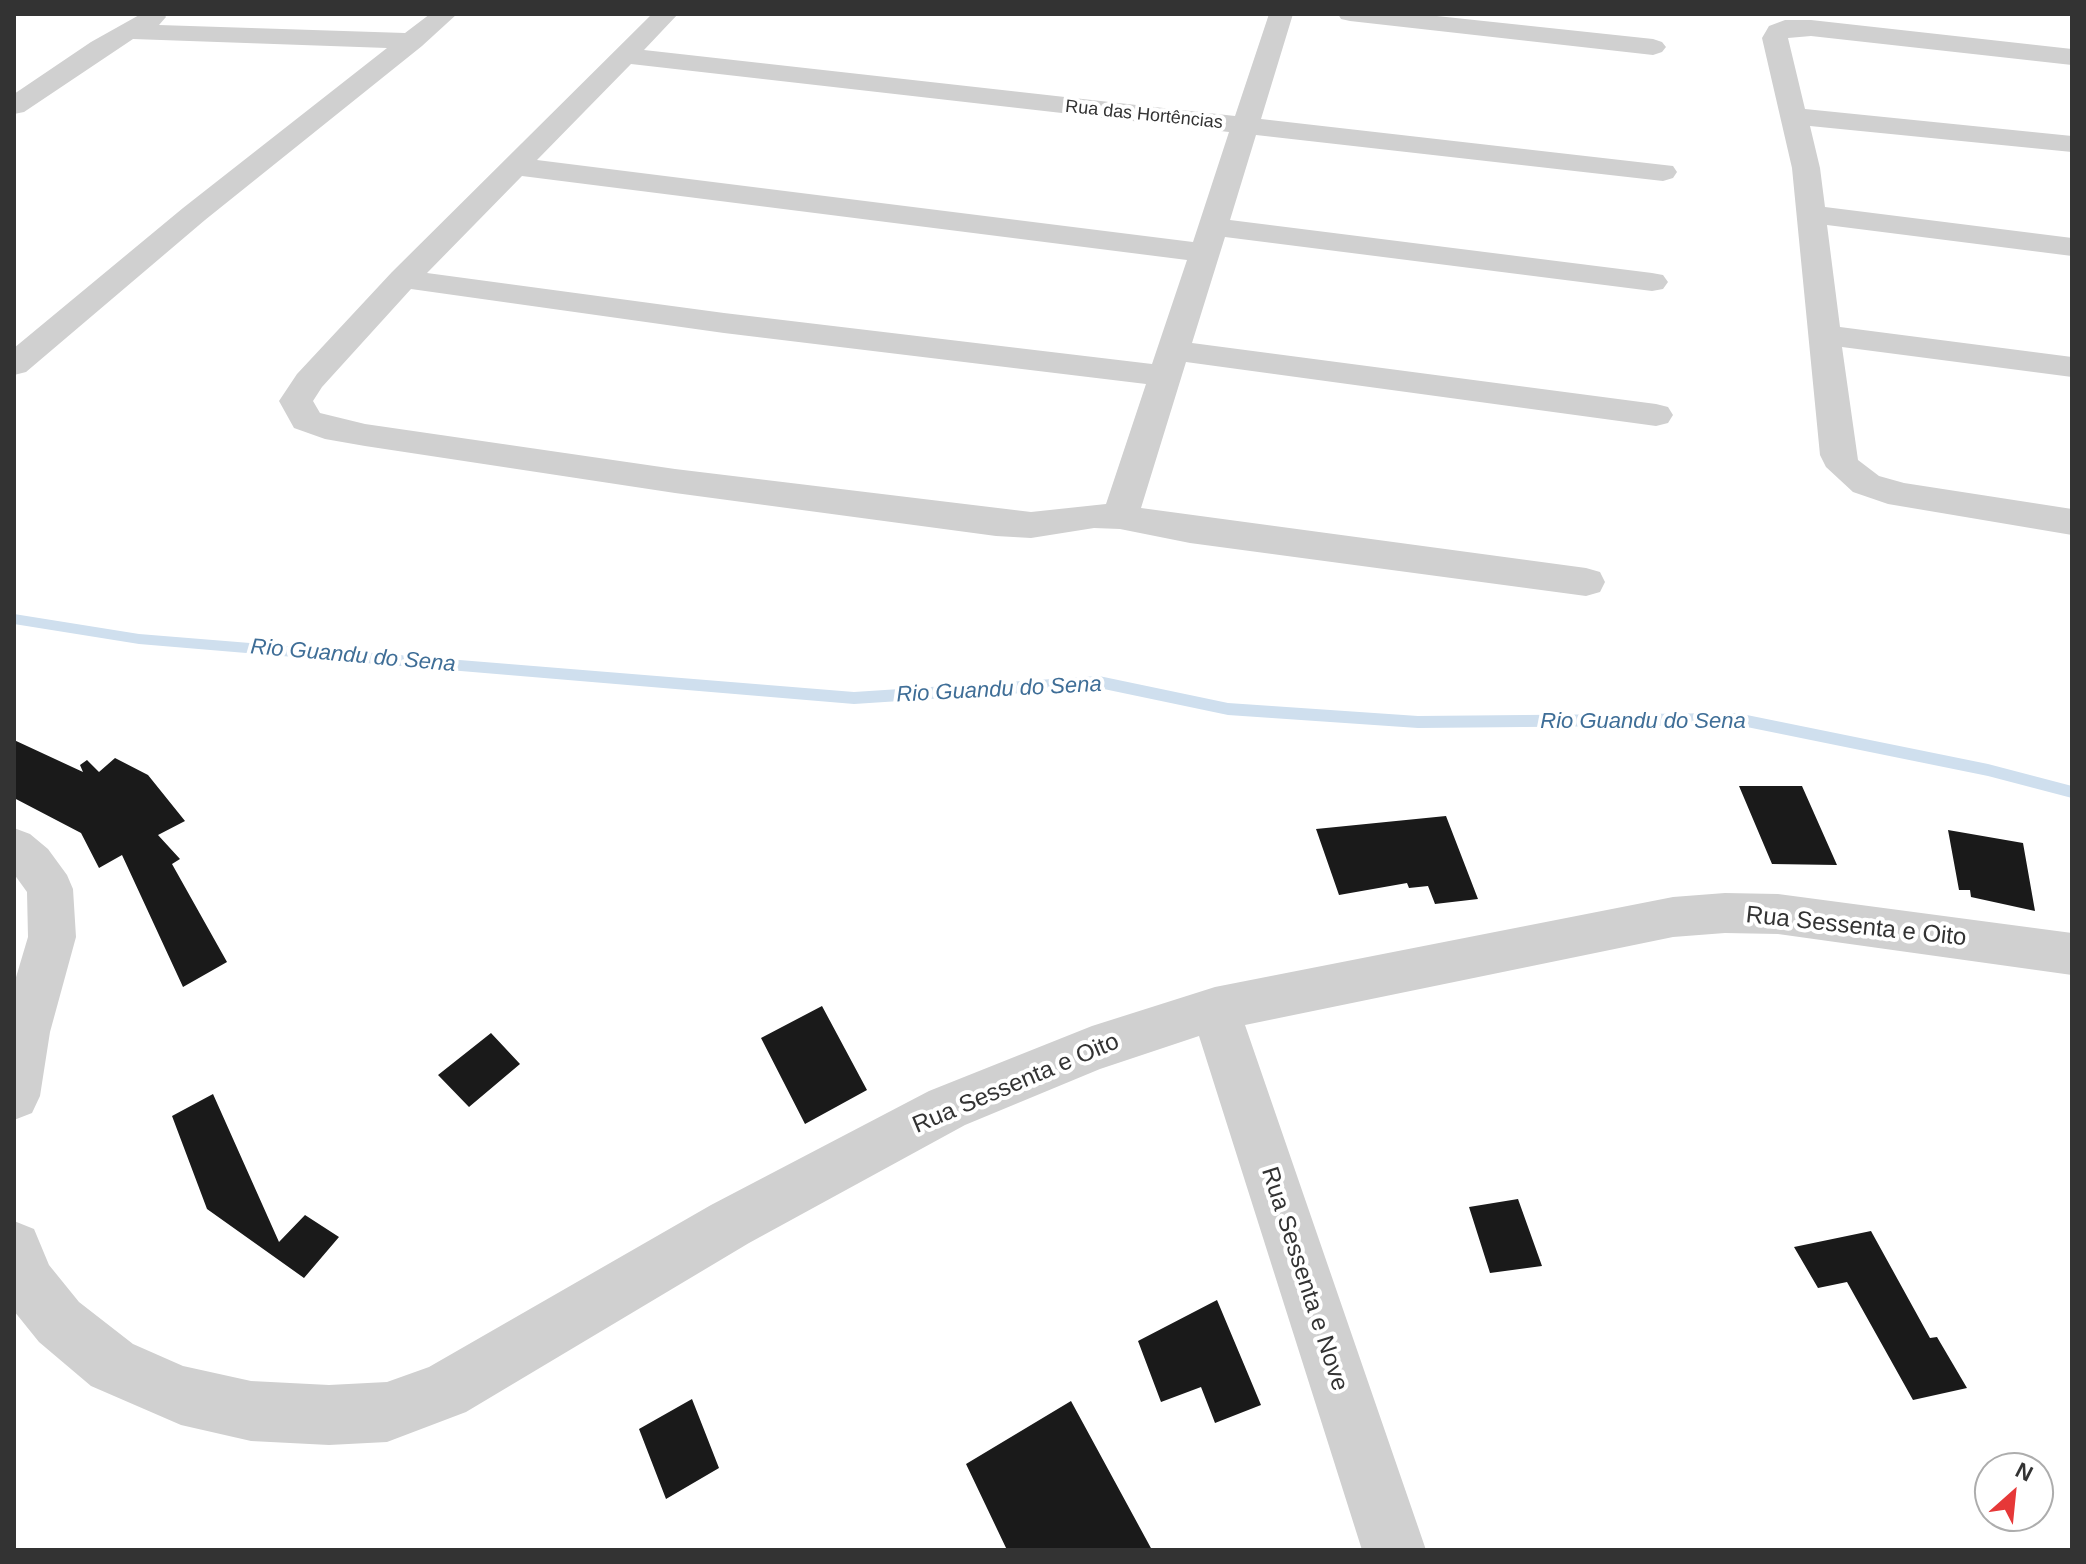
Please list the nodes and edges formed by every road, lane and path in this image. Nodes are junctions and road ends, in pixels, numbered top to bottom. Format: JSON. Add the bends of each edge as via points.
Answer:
{"nodes":[{"id":1,"x":159,"y":14,"type":"edge"},
{"id":2,"x":445,"y":14,"type":"edge"},
{"id":3,"x":666,"y":14,"type":"edge"},
{"id":4,"x":1281,"y":14,"type":"edge"},
{"id":5,"x":1350,"y":14,"type":"edge"},
{"id":6,"x":129,"y":31,"type":"junction"},
{"id":7,"x":413,"y":41,"type":"junction"},
{"id":8,"x":1653,"y":47,"type":"dead end"},
{"id":9,"x":625,"y":56,"type":"junction"},
{"id":10,"x":2072,"y":57,"type":"edge"},
{"id":11,"x":14,"y":106,"type":"edge"},
{"id":12,"x":1795,"y":116,"type":"junction"},
{"id":13,"x":1245,"y":126,"type":"junction"},
{"id":14,"x":2072,"y":144,"type":"edge"},
{"id":15,"x":513,"y":166,"type":"junction"},
{"id":16,"x":1663,"y":172,"type":"dead end"},
{"id":17,"x":1812,"y":214,"type":"junction"},
{"id":18,"x":1209,"y":240,"type":"junction"},
{"id":19,"x":2072,"y":247,"type":"edge"},
{"id":20,"x":403,"y":279,"type":"junction"},
{"id":21,"x":1652,"y":282,"type":"dead end"},
{"id":22,"x":1825,"y":335,"type":"junction"},
{"id":23,"x":1169,"y":363,"type":"junction"},
{"id":24,"x":14,"y":365,"type":"edge"},
{"id":25,"x":2072,"y":367,"type":"edge"},
{"id":26,"x":1656,"y":415,"type":"dead end"},
{"id":27,"x":1120,"y":517,"type":"junction"},
{"id":28,"x":2072,"y":522,"type":"edge"},
{"id":29,"x":1586,"y":582,"type":"dead end"},
{"id":30,"x":14,"y":847,"type":"edge"},
{"id":31,"x":2072,"y":954,"type":"edge"},
{"id":32,"x":1215,"y":1009,"type":"junction"},
{"id":33,"x":14,"y":1096,"type":"edge"},
{"id":34,"x":19,"y":1277,"type":"edge"},
{"id":35,"x":1394,"y":1550,"type":"edge"}],
"edges":[{"from":1,"to":6,"type":"street"},
{"from":2,"to":7,"type":"street"},
{"from":3,"to":9,"type":"street"},
{"from":4,"to":13,"type":"street"},
{"from":5,"to":8,"type":"street"},
{"from":6,"to":7,"type":"street"},
{"from":6,"to":11,"type":"street"},
{"from":7,"to":24,"type":"street"},
{"from":9,"to":13,"type":"street","name":"Rua das Hortências"},
{"from":9,"to":15,"type":"street"},
{"from":10,"to":12,"type":"street","via":[[1785,28],[1775,38]]},
{"from":12,"to":14,"type":"street"},
{"from":12,"to":17,"type":"street"},
{"from":13,"to":16,"type":"street","name":"Rua das Hortências"},
{"from":13,"to":18,"type":"street"},
{"from":15,"to":18,"type":"street"},
{"from":15,"to":20,"type":"street"},
{"from":17,"to":19,"type":"street"},
{"from":17,"to":22,"type":"street"},
{"from":18,"to":21,"type":"street"},
{"from":18,"to":23,"type":"street"},
{"from":20,"to":23,"type":"street","via":[[724,323]]},
{"from":20,"to":27,"type":"street","via":[[309,381],[296,401],[306,420],[365,435],[996,523]]},
{"from":22,"to":25,"type":"street"},
{"from":22,"to":28,"type":"street","via":[[1838,455],[1854,478],[1901,495]]},
{"from":23,"to":26,"type":"street"},
{"from":23,"to":27,"type":"street"},
{"from":27,"to":29,"type":"street"},
{"from":30,"to":33,"type":"street","via":[[50,889],[52,937],[25,1032]]},
{"from":31,"to":32,"type":"street","name":"Rua Sessenta e Oito","via":[[1778,914],[1725,913],[1673,917]]},
{"from":32,"to":34,"type":"street","name":"Rua Sessenta e Oito","via":[[1092,1049],[947,1108],[730,1224],[445,1391],[387,1412],[251,1411],[181,1395],[112,1365],[59,1322]]},
{"from":32,"to":35,"type":"street","name":"Rua Sessenta e Nove"}]}
